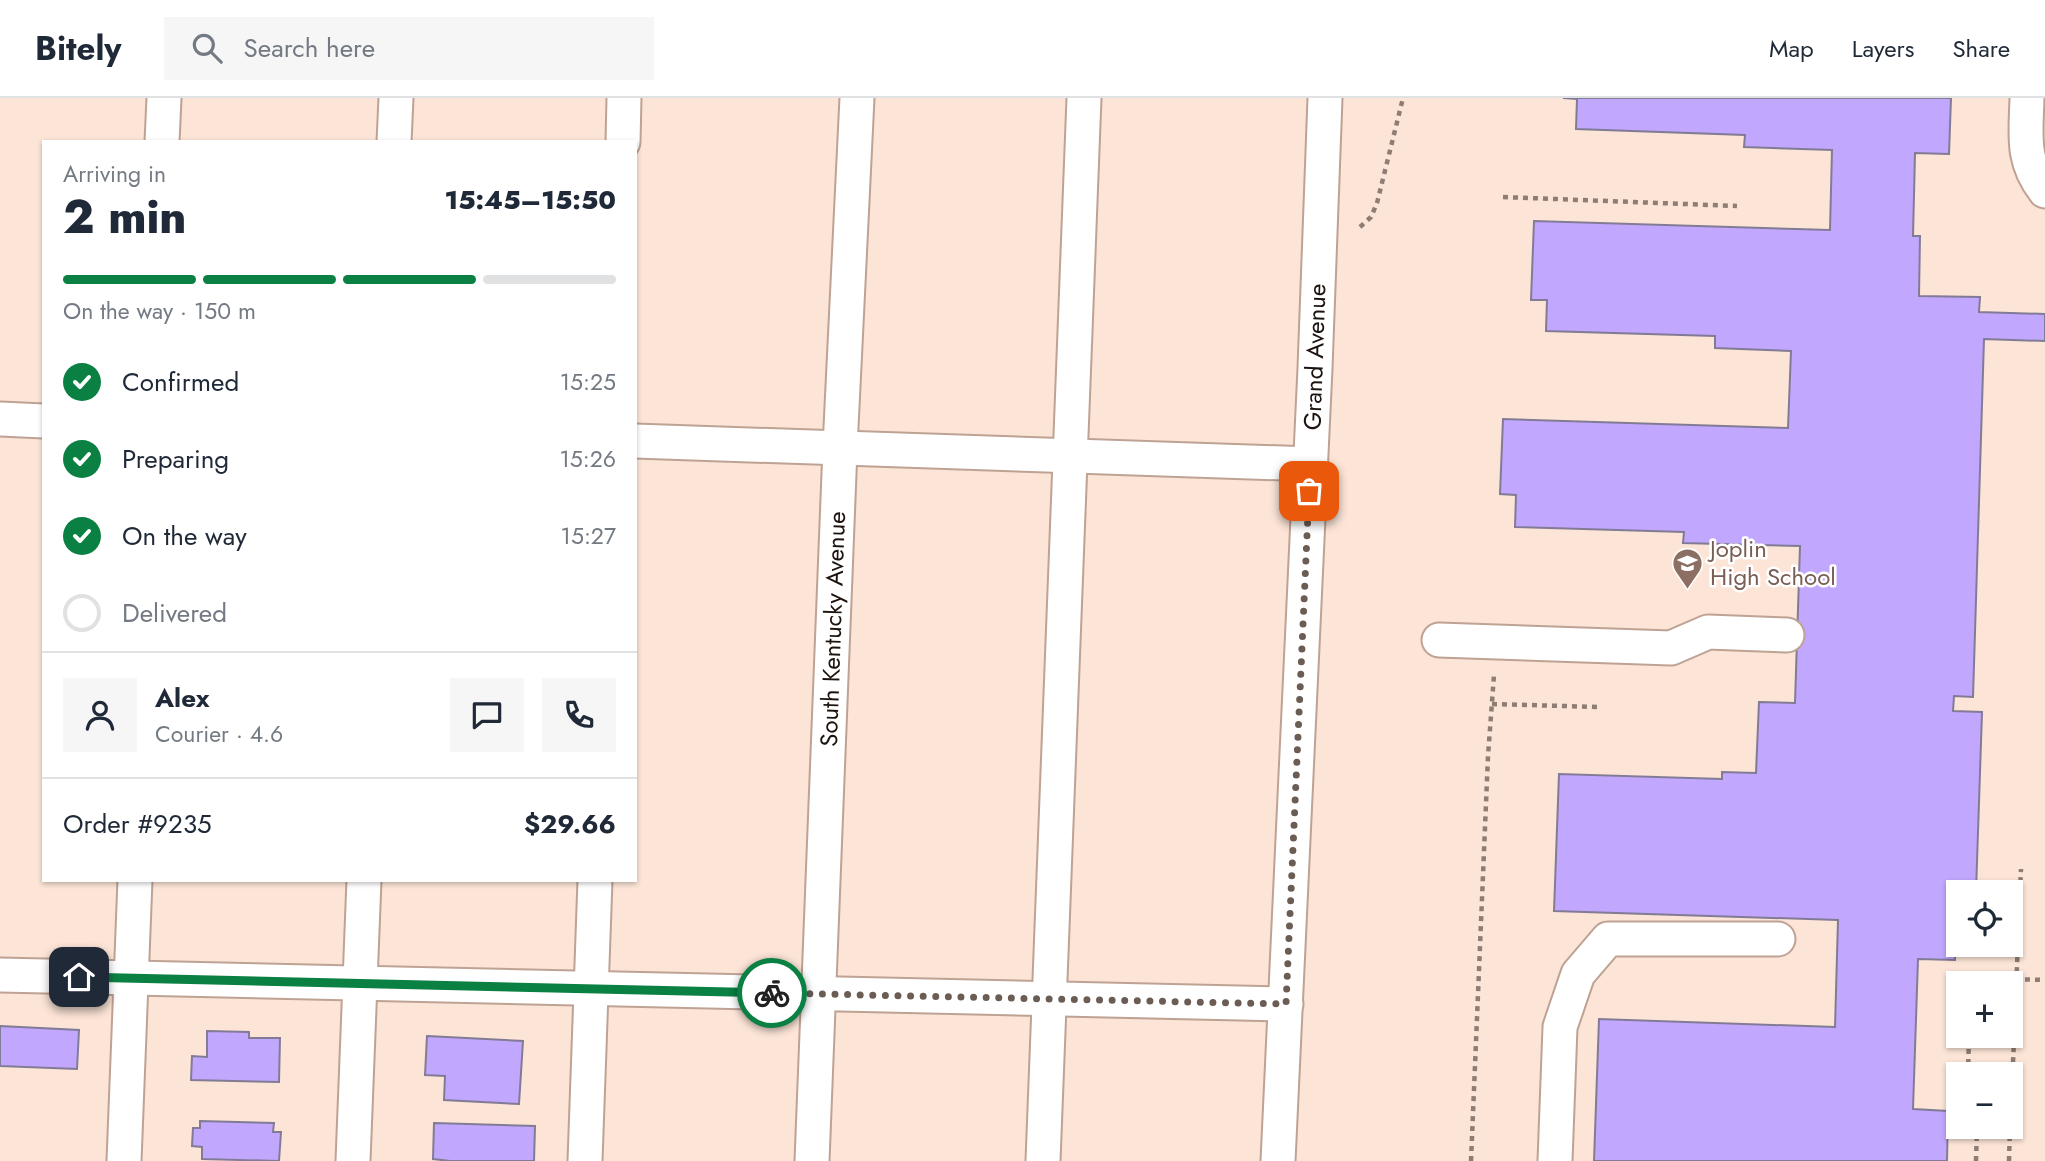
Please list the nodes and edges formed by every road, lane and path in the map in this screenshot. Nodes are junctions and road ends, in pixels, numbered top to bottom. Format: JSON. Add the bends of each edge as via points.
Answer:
{"nodes":[{"id":1,"x":164,"y":98,"type":"edge"},
{"id":2,"x":396,"y":98,"type":"edge"},
{"id":3,"x":624,"y":98,"type":"edge"},
{"id":4,"x":857,"y":98,"type":"edge"},
{"id":5,"x":1084,"y":98,"type":"edge"},
{"id":6,"x":1325,"y":98,"type":"edge"},
{"id":7,"x":1403,"y":98,"type":"edge"},
{"id":8,"x":2033,"y":109,"type":"edge"},
{"id":9,"x":162,"y":140,"type":"edge"},
{"id":10,"x":394,"y":140,"type":"edge"},
{"id":11,"x":623,"y":140,"type":"edge"},
{"id":12,"x":2045,"y":191,"type":"edge"},
{"id":13,"x":1503,"y":197,"type":"dead end"},
{"id":14,"x":1737,"y":206,"type":"dead end"},
{"id":15,"x":1360,"y":227,"type":"dead end"},
{"id":16,"x":0,"y":419,"type":"edge"},
{"id":17,"x":42,"y":421,"type":"edge"},
{"id":18,"x":637,"y":441,"type":"edge"},
{"id":19,"x":840,"y":448,"type":"junction"},
{"id":20,"x":1070,"y":456,"type":"junction"},
{"id":21,"x":1311,"y":464,"type":"junction"},
{"id":22,"x":1787,"y":635,"type":"dead end"},
{"id":23,"x":1438,"y":640,"type":"dead end"},
{"id":24,"x":1494,"y":675,"type":"dead end"},
{"id":25,"x":1492,"y":704,"type":"junction"},
{"id":26,"x":1599,"y":707,"type":"dead end"},
{"id":27,"x":2021,"y":869,"type":"dead end"},
{"id":28,"x":135,"y":882,"type":"edge"},
{"id":29,"x":364,"y":882,"type":"edge"},
{"id":30,"x":595,"y":882,"type":"edge"},
{"id":31,"x":1778,"y":939,"type":"dead end"},
{"id":32,"x":2016,"y":971,"type":"edge"},
{"id":33,"x":0,"y":975,"type":"edge"},
{"id":34,"x":131,"y":978,"type":"junction"},
{"id":35,"x":2023,"y":979,"type":"edge"},
{"id":36,"x":2045,"y":981,"type":"edge"},
{"id":37,"x":359,"y":983,"type":"junction"},
{"id":38,"x":591,"y":989,"type":"junction"},
{"id":39,"x":818,"y":994,"type":"junction"},
{"id":40,"x":1049,"y":999,"type":"junction"},
{"id":41,"x":1286,"y":1004,"type":"junction"},
{"id":42,"x":1977,"y":1139,"type":"edge"},
{"id":43,"x":2010,"y":1139,"type":"edge"},
{"id":44,"x":124,"y":1161,"type":"edge"},
{"id":45,"x":353,"y":1161,"type":"edge"},
{"id":46,"x":585,"y":1161,"type":"edge"},
{"id":47,"x":812,"y":1161,"type":"edge"},
{"id":48,"x":1043,"y":1161,"type":"edge"},
{"id":49,"x":1278,"y":1161,"type":"edge"},
{"id":50,"x":1471,"y":1161,"type":"edge"},
{"id":51,"x":1555,"y":1161,"type":"edge"},
{"id":52,"x":1976,"y":1161,"type":"edge"},
{"id":53,"x":2009,"y":1161,"type":"edge"}],
"edges":[{"from":1,"to":9,"type":"street"},
{"from":2,"to":10,"type":"street"},
{"from":3,"to":11,"type":"street"},
{"from":4,"to":19,"type":"street","name":"South Kentucky Avenue"},
{"from":5,"to":20,"type":"street"},
{"from":6,"to":21,"type":"street","name":"Grand Avenue"},
{"from":7,"to":15,"type":"path","via":[[1377,204]]},
{"from":8,"to":12,"type":"street","via":[[2025,148],[2033,175]]},
{"from":13,"to":14,"type":"path"},
{"from":16,"to":17,"type":"street"},
{"from":18,"to":19,"type":"street"},
{"from":19,"to":20,"type":"street"},
{"from":19,"to":39,"type":"street","name":"South Kentucky Avenue"},
{"from":20,"to":21,"type":"street"},
{"from":20,"to":40,"type":"street"},
{"from":21,"to":41,"type":"street","name":"Grand Avenue"},
{"from":22,"to":23,"type":"street","via":[[1708,632],[1671,648]]},
{"from":24,"to":25,"type":"path"},
{"from":25,"to":26,"type":"path"},
{"from":25,"to":50,"type":"path"},
{"from":27,"to":32,"type":"path"},
{"from":28,"to":34,"type":"street"},
{"from":29,"to":37,"type":"street"},
{"from":30,"to":38,"type":"street"},
{"from":31,"to":51,"type":"street","via":[[1608,940],[1578,974],[1560,1027]]},
{"from":33,"to":34,"type":"street"},
{"from":34,"to":37,"type":"street"},
{"from":34,"to":44,"type":"street"},
{"from":35,"to":36,"type":"path"},
{"from":37,"to":38,"type":"street"},
{"from":37,"to":45,"type":"street"},
{"from":38,"to":39,"type":"street"},
{"from":38,"to":46,"type":"street"},
{"from":39,"to":40,"type":"street"},
{"from":39,"to":47,"type":"street","name":"South Kentucky Avenue"},
{"from":40,"to":41,"type":"street"},
{"from":40,"to":48,"type":"street"},
{"from":41,"to":49,"type":"street","name":"Grand Avenue"},
{"from":42,"to":52,"type":"path"},
{"from":43,"to":53,"type":"path"}]}
